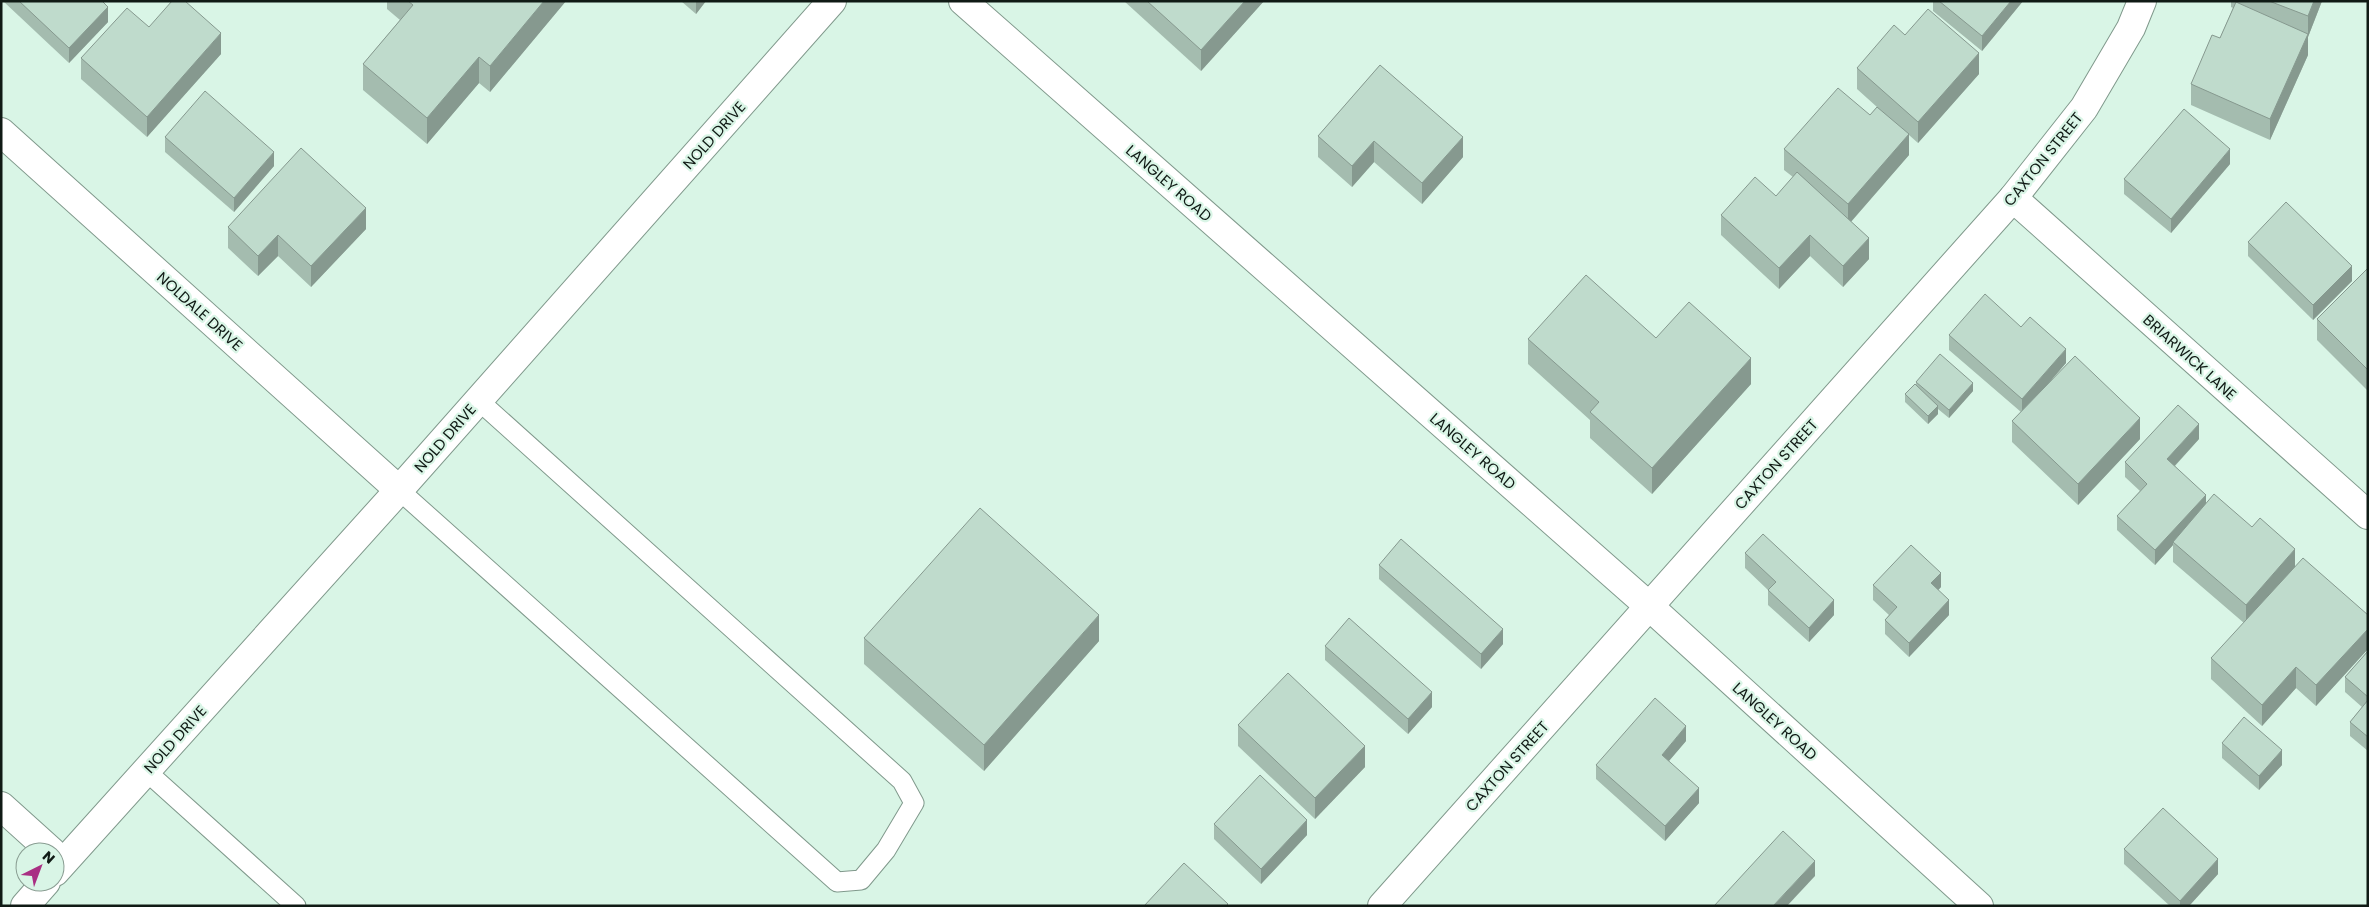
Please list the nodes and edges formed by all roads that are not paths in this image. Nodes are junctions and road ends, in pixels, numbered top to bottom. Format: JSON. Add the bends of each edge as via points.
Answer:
{"nodes":[{"id":1,"x":832,"y":1,"type":"edge"},
{"id":2,"x":962,"y":1,"type":"edge"},
{"id":3,"x":2142,"y":1,"type":"edge"},
{"id":4,"x":1,"y":132,"type":"edge"},
{"id":5,"x":2013,"y":198,"type":"junction"},
{"id":6,"x":478,"y":400,"type":"junction"},
{"id":7,"x":399,"y":490,"type":"junction"},
{"id":8,"x":2368,"y":515,"type":"edge"},
{"id":9,"x":1650,"y":607,"type":"junction"},
{"id":10,"x":146,"y":771,"type":"junction"},
{"id":11,"x":1,"y":806,"type":"edge"},
{"id":12,"x":33,"y":842,"type":"edge"},
{"id":13,"x":65,"y":854,"type":"edge"},
{"id":14,"x":35,"y":892,"type":"edge"},
{"id":15,"x":25,"y":906,"type":"edge"},
{"id":16,"x":296,"y":906,"type":"edge"},
{"id":17,"x":1382,"y":906,"type":"edge"},
{"id":18,"x":1979,"y":906,"type":"edge"}],
"edges":[{"from":1,"to":6,"type":"street","name":"NOLD DRIVE"},
{"from":2,"to":9,"type":"street","name":"LANGLEY ROAD"},
{"from":3,"to":5,"type":"street","name":"CAXTON STREET","via":[[2131,28],[2084,108]]},
{"from":4,"to":7,"type":"street","name":"NOLDALE DRIVE"},
{"from":5,"to":8,"type":"street","name":"BRIARWICK LANE"},
{"from":5,"to":9,"type":"street","name":"CAXTON STREET"},
{"from":6,"to":7,"type":"street","name":"NOLD DRIVE"},
{"from":6,"to":7,"type":"lane","via":[[902,781],[914,803],[886,850],[860,880],[838,882]]},
{"from":7,"to":10,"type":"street","name":"NOLD DRIVE"},
{"from":9,"to":17,"type":"street","name":"CAXTON STREET"},
{"from":9,"to":18,"type":"street","name":"LANGLEY ROAD"},
{"from":10,"to":13,"type":"street","name":"NOLD DRIVE"},
{"from":10,"to":16,"type":"lane"},
{"from":11,"to":12,"type":"street"},
{"from":14,"to":15,"type":"street","name":"NOLD DRIVE"}]}
